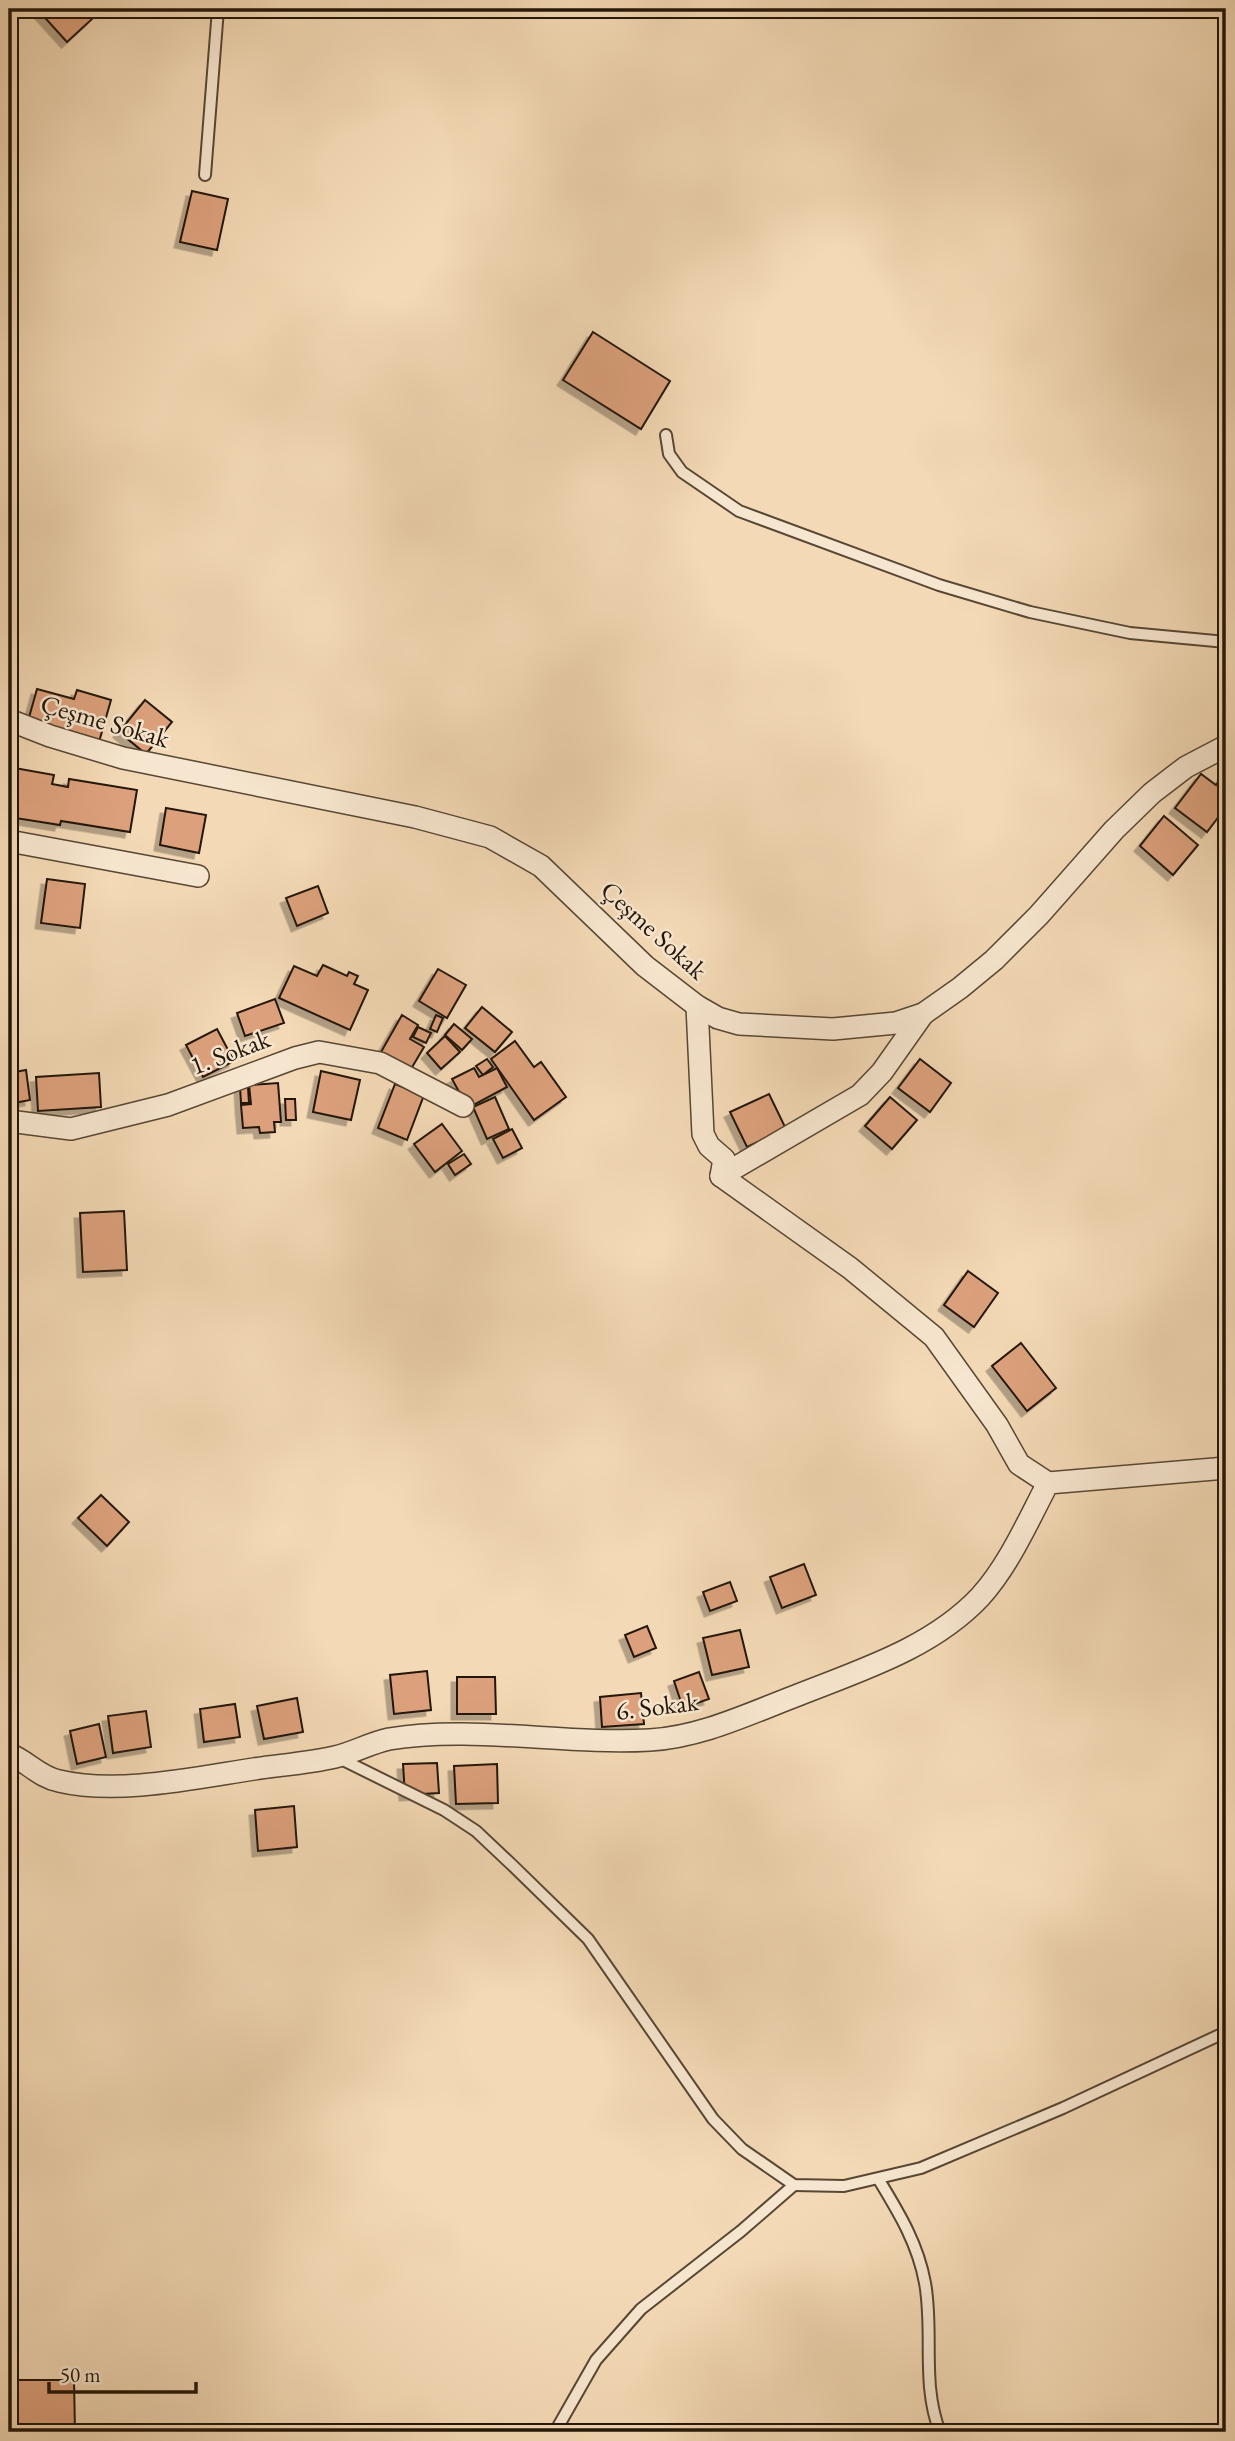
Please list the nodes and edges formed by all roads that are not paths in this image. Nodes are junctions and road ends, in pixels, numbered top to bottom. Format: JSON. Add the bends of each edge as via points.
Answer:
{"nodes":[{"id":1,"x":218,"y":9,"type":"edge"},
{"id":2,"x":205,"y":175,"type":"dead end"},
{"id":3,"x":666,"y":435,"type":"dead end"},
{"id":4,"x":1226,"y":642,"type":"edge"},
{"id":5,"x":9,"y":720,"type":"edge"},
{"id":6,"x":1226,"y":746,"type":"edge"},
{"id":7,"x":9,"y":841,"type":"edge"},
{"id":8,"x":198,"y":876,"type":"dead end"},
{"id":9,"x":697,"y":1006,"type":"junction"},
{"id":10,"x":923,"y":1014,"type":"junction"},
{"id":11,"x":463,"y":1106,"type":"dead end"},
{"id":12,"x":9,"y":1121,"type":"edge"},
{"id":13,"x":720,"y":1176,"type":"junction"},
{"id":14,"x":1226,"y":1468,"type":"edge"},
{"id":15,"x":1048,"y":1482,"type":"junction"},
{"id":16,"x":9,"y":1754,"type":"edge"},
{"id":17,"x":336,"y":1757,"type":"junction"},
{"id":18,"x":1226,"y":2032,"type":"edge"},
{"id":19,"x":879,"y":2180,"type":"junction"},
{"id":20,"x":794,"y":2185,"type":"junction"},
{"id":21,"x":555,"y":2432,"type":"edge"},
{"id":22,"x":940,"y":2432,"type":"edge"}],
"edges":[{"from":1,"to":2,"type":"lane"},
{"from":3,"to":4,"type":"lane","via":[[669,454],[682,472],[739,511],[939,586],[1030,612],[1130,633]]},
{"from":5,"to":9,"type":"street","name":"Çeşme Sokak","via":[[123,758],[415,817],[490,837],[541,866],[645,966]]},
{"from":6,"to":10,"type":"street","name":"Çeşme Sokak","via":[[1186,767],[1152,793],[994,960]]},
{"from":7,"to":8,"type":"street"},
{"from":9,"to":10,"type":"street","name":"Çeşme Sokak","via":[[729,1021],[778,1028],[868,1027]]},
{"from":9,"to":13,"type":"street","via":[[703,1134],[724,1159]]},
{"from":10,"to":13,"type":"street","via":[[860,1096]]},
{"from":11,"to":12,"type":"street","name":"1. Sokak","via":[[380,1062],[319,1052],[168,1105],[71,1129]]},
{"from":13,"to":15,"type":"street","via":[[850,1268],[934,1337],[1019,1464]]},
{"from":14,"to":15,"type":"street"},
{"from":15,"to":17,"type":"street","name":"6. Sokak","via":[[999,1572],[981,1596],[941,1630],[861,1670],[742,1717],[692,1734],[649,1740],[414,1737],[367,1744]]},
{"from":16,"to":17,"type":"street","name":"6. Sokak","via":[[55,1781],[78,1785],[191,1778]]},
{"from":17,"to":20,"type":"lane","via":[[444,1810],[476,1831],[588,1939],[713,2119],[743,2149]]},
{"from":18,"to":19,"type":"lane","via":[[1063,2108],[920,2168]]},
{"from":19,"to":20,"type":"lane","via":[[844,2186]]},
{"from":19,"to":22,"type":"lane","via":[[908,2228],[926,2285],[929,2380]]},
{"from":20,"to":21,"type":"lane","via":[[641,2309],[596,2360]]}]}
